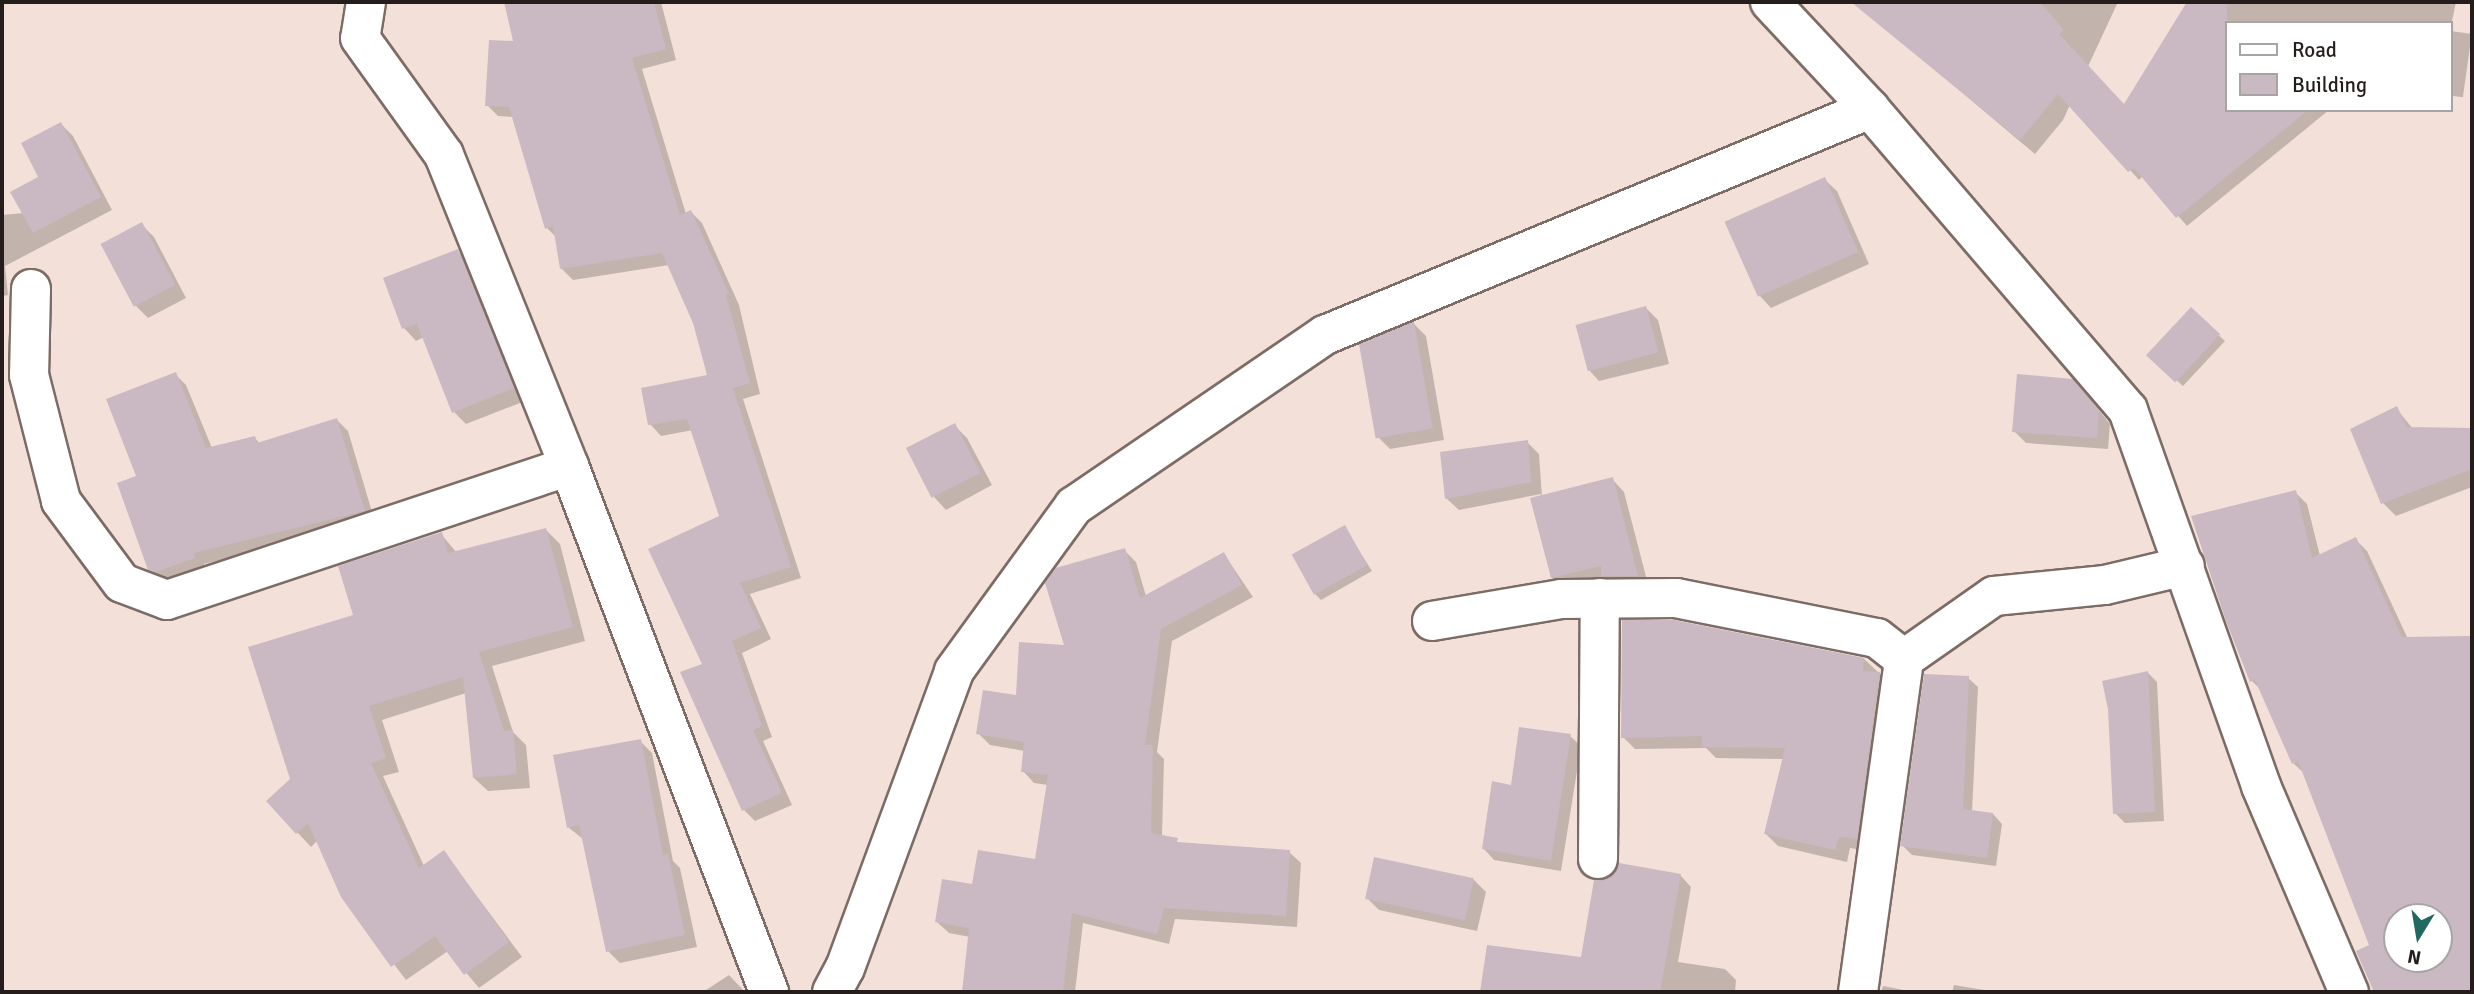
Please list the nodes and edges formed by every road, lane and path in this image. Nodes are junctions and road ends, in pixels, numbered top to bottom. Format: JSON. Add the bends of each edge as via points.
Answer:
{"nodes":[{"id":1,"x":366,"y":2,"type":"edge"},
{"id":2,"x":1770,"y":2,"type":"edge"},
{"id":3,"x":1870,"y":109,"type":"junction"},
{"id":4,"x":31,"y":289,"type":"dead end"},
{"id":5,"x":569,"y":466,"type":"junction"},
{"id":6,"x":2185,"y":566,"type":"junction"},
{"id":7,"x":1600,"y":598,"type":"junction"},
{"id":8,"x":1432,"y":621,"type":"dead end"},
{"id":9,"x":1904,"y":659,"type":"junction"},
{"id":10,"x":1598,"y":859,"type":"dead end"},
{"id":11,"x":769,"y":992,"type":"edge"},
{"id":12,"x":832,"y":992,"type":"edge"},
{"id":13,"x":1858,"y":992,"type":"edge"},
{"id":14,"x":2349,"y":992,"type":"edge"}],
"edges":[{"from":1,"to":5,"type":"street","via":[[360,38],[444,155]]},
{"from":2,"to":3,"type":"street"},
{"from":3,"to":6,"type":"street","via":[[2128,410]]},
{"from":3,"to":12,"type":"street","via":[[1325,335],[1074,506],[954,671],[860,930]]},
{"from":4,"to":5,"type":"street","via":[[29,375],[61,501],[121,583],[167,600]]},
{"from":5,"to":11,"type":"street"},
{"from":6,"to":9,"type":"street","via":[[2105,585],[1994,596]]},
{"from":6,"to":14,"type":"street","via":[[2261,786]]},
{"from":7,"to":8,"type":"street","via":[[1561,599]]},
{"from":7,"to":9,"type":"street","via":[[1676,598],[1850,632],[1877,638]]},
{"from":7,"to":10,"type":"street"},
{"from":9,"to":13,"type":"street"}]}
